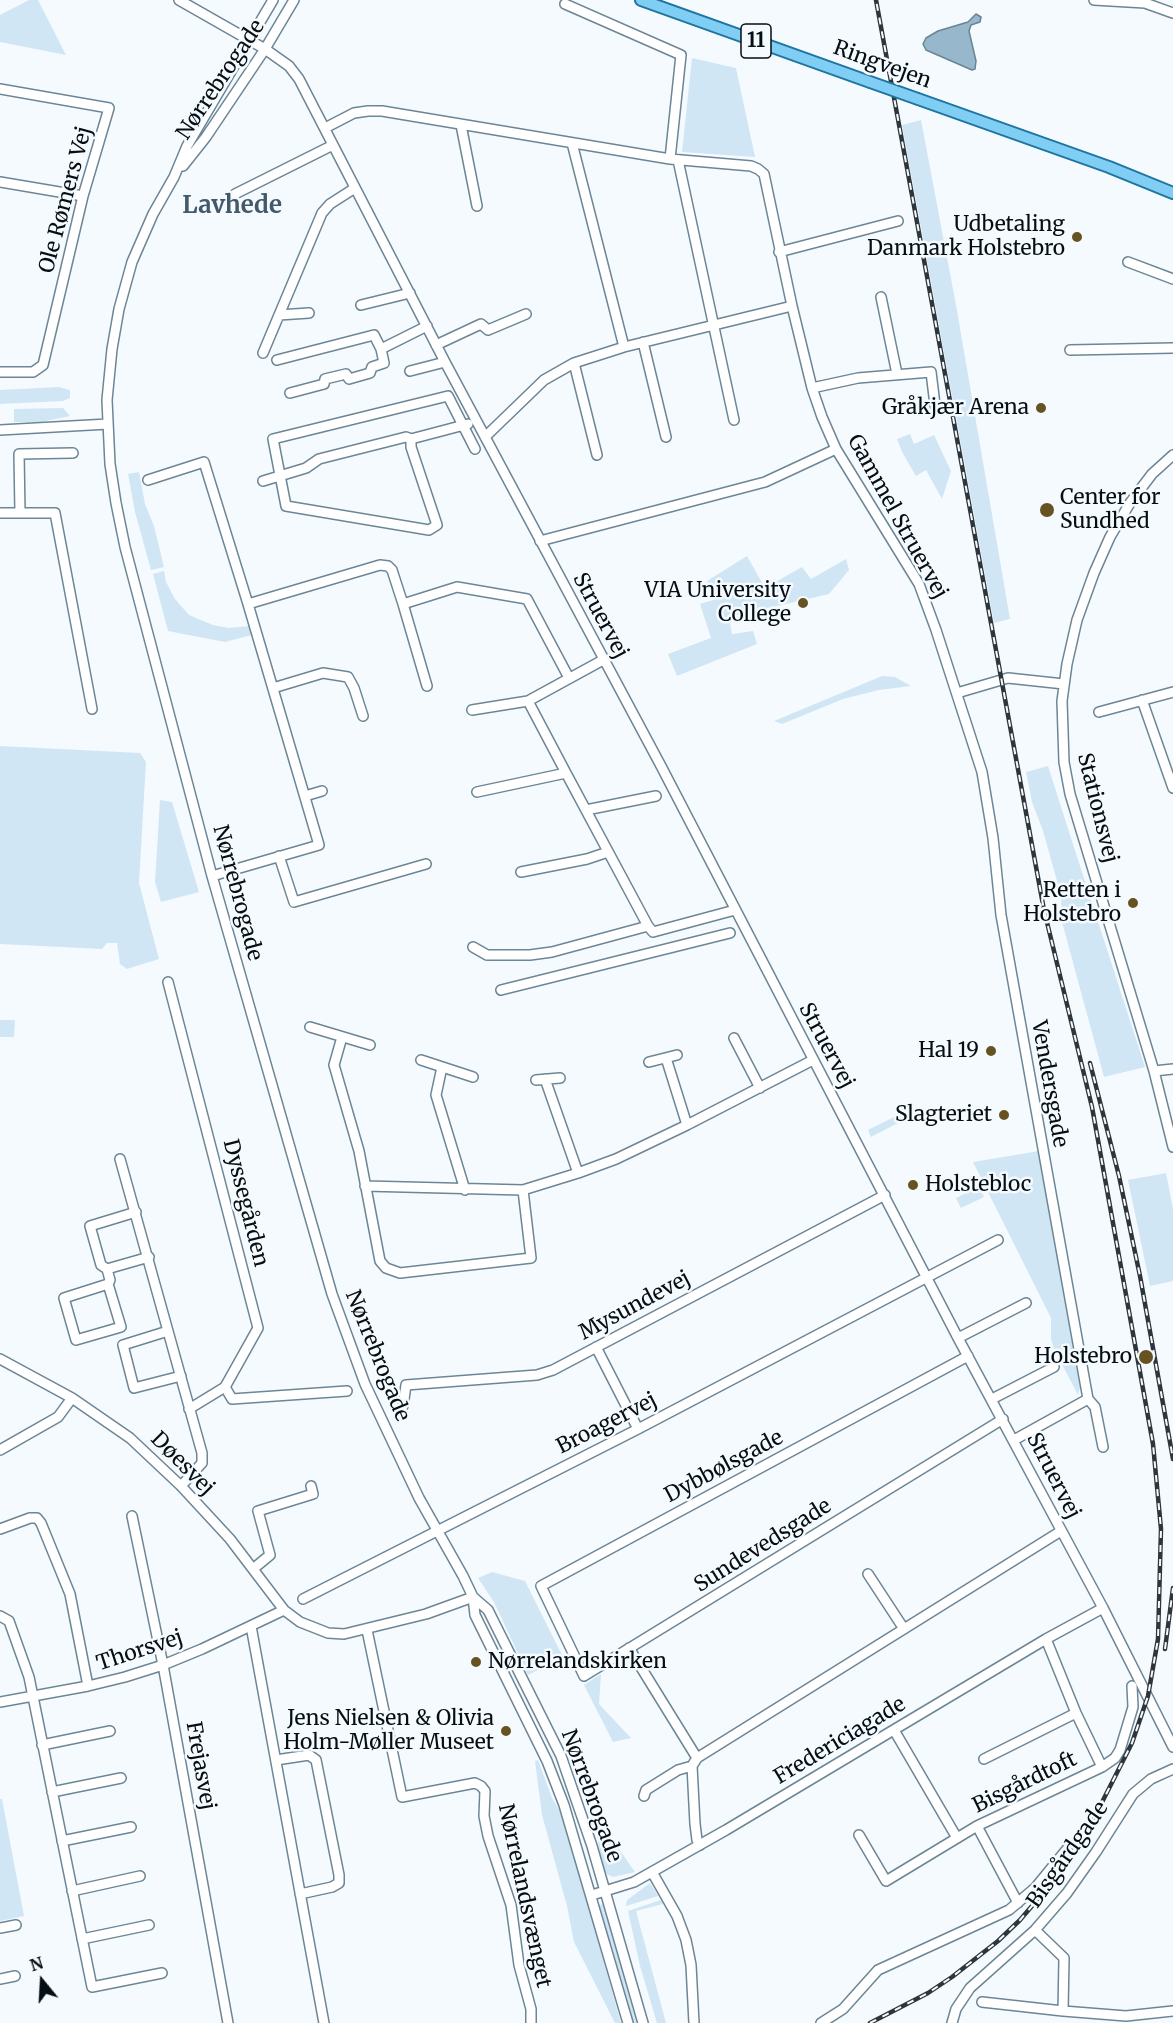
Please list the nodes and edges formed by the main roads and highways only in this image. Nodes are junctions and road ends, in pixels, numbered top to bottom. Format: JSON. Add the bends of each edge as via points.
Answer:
{"nodes":[{"id":1,"x":641,"y":0,"type":"edge"},
{"id":2,"x":1109,"y":167,"type":"junction"},
{"id":3,"x":1173,"y":186,"type":"edge"},
{"id":4,"x":1173,"y":193,"type":"edge"}],
"edges":[{"from":1,"to":2,"type":"main road","name":"Ringvejen","number":"11","bridge":true},
{"from":2,"to":3,"type":"main road","name":"Ringvejen","number":"11"},
{"from":2,"to":4,"type":"main road","name":"Ringvejen","number":"11"}]}
